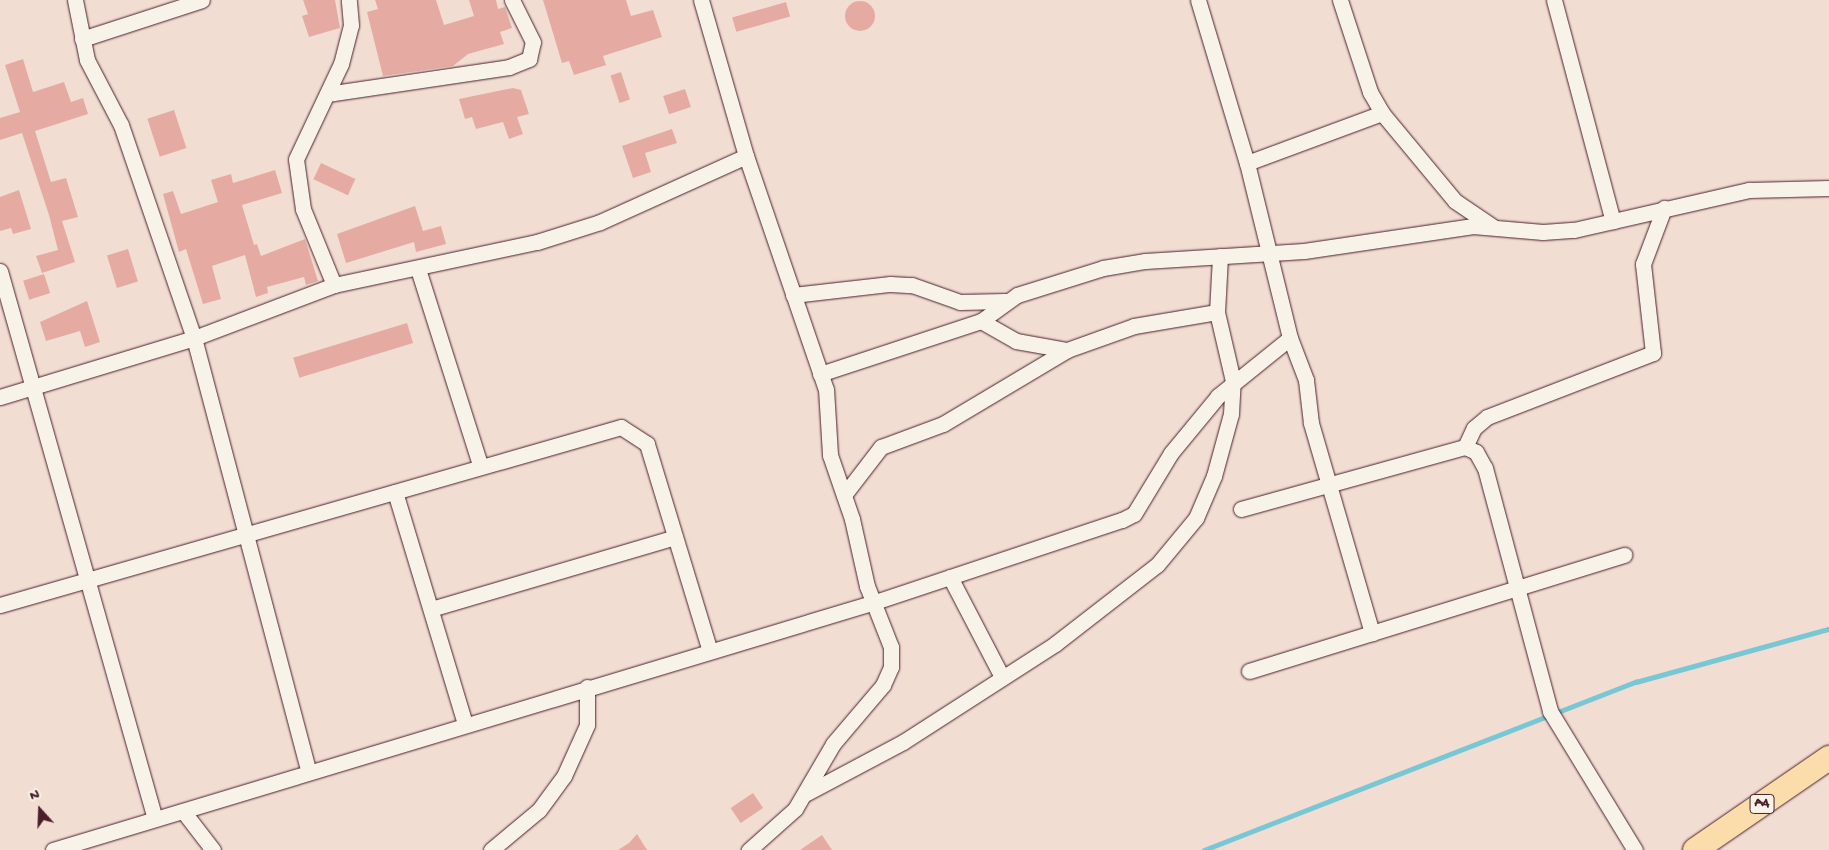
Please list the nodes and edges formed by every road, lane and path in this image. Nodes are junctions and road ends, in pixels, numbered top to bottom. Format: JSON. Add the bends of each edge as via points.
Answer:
{"nodes":[{"id":1,"x":75,"y":0,"type":"edge"},
{"id":2,"x":202,"y":0,"type":"edge"},
{"id":3,"x":348,"y":0,"type":"edge"},
{"id":4,"x":512,"y":0,"type":"edge"},
{"id":5,"x":701,"y":0,"type":"edge"},
{"id":6,"x":1198,"y":0,"type":"edge"},
{"id":7,"x":1340,"y":0,"type":"edge"},
{"id":8,"x":1554,"y":0,"type":"edge"},
{"id":9,"x":82,"y":39,"type":"junction"},
{"id":10,"x":327,"y":94,"type":"junction"},
{"id":11,"x":1382,"y":113,"type":"junction"},
{"id":12,"x":746,"y":156,"type":"junction"},
{"id":13,"x":1247,"y":163,"type":"junction"},
{"id":14,"x":1829,"y":188,"type":"edge"},
{"id":15,"x":1664,"y":208,"type":"junction"},
{"id":16,"x":1614,"y":221,"type":"junction"},
{"id":17,"x":1492,"y":226,"type":"junction"},
{"id":18,"x":1270,"y":252,"type":"junction"},
{"id":19,"x":1220,"y":256,"type":"junction"},
{"id":20,"x":418,"y":268,"type":"junction"},
{"id":21,"x":0,"y":271,"type":"edge"},
{"id":22,"x":334,"y":285,"type":"junction"},
{"id":23,"x":793,"y":295,"type":"junction"},
{"id":24,"x":1005,"y":301,"type":"junction"},
{"id":25,"x":1217,"y":312,"type":"junction"},
{"id":26,"x":981,"y":321,"type":"junction"},
{"id":27,"x":194,"y":338,"type":"junction"},
{"id":28,"x":1290,"y":338,"type":"junction"},
{"id":29,"x":1066,"y":350,"type":"junction"},
{"id":30,"x":820,"y":374,"type":"junction"},
{"id":31,"x":1233,"y":381,"type":"junction"},
{"id":32,"x":30,"y":387,"type":"junction"},
{"id":33,"x":0,"y":397,"type":"edge"},
{"id":34,"x":1465,"y":447,"type":"junction"},
{"id":35,"x":480,"y":465,"type":"junction"},
{"id":36,"x":1328,"y":482,"type":"junction"},
{"id":37,"x":395,"y":492,"type":"junction"},
{"id":38,"x":844,"y":494,"type":"junction"},
{"id":39,"x":1241,"y":510,"type":"dead end"},
{"id":40,"x":244,"y":534,"type":"junction"},
{"id":41,"x":675,"y":537,"type":"junction"},
{"id":42,"x":1624,"y":555,"type":"dead end"},
{"id":43,"x":950,"y":577,"type":"junction"},
{"id":44,"x":84,"y":581,"type":"junction"},
{"id":45,"x":1517,"y":589,"type":"junction"},
{"id":46,"x":875,"y":602,"type":"junction"},
{"id":47,"x":0,"y":605,"type":"edge"},
{"id":48,"x":431,"y":609,"type":"junction"},
{"id":49,"x":1372,"y":633,"type":"junction"},
{"id":50,"x":710,"y":651,"type":"junction"},
{"id":51,"x":1249,"y":671,"type":"dead end"},
{"id":52,"x":1002,"y":677,"type":"junction"},
{"id":53,"x":587,"y":687,"type":"junction"},
{"id":54,"x":465,"y":724,"type":"junction"},
{"id":55,"x":1829,"y":758,"type":"edge"},
{"id":56,"x":308,"y":770,"type":"junction"},
{"id":57,"x":807,"y":793,"type":"junction"},
{"id":58,"x":183,"y":811,"type":"junction"},
{"id":59,"x":155,"y":819,"type":"junction"},
{"id":60,"x":54,"y":850,"type":"edge"},
{"id":61,"x":213,"y":850,"type":"edge"},
{"id":62,"x":491,"y":850,"type":"edge"},
{"id":63,"x":749,"y":850,"type":"edge"},
{"id":64,"x":1635,"y":850,"type":"edge"},
{"id":65,"x":1695,"y":850,"type":"edge"}],
"edges":[{"from":1,"to":9,"type":"street"},
{"from":2,"to":9,"type":"street"},
{"from":3,"to":10,"type":"street","via":[[351,25]]},
{"from":4,"to":10,"type":"street","via":[[533,42],[529,60],[509,67]]},
{"from":5,"to":12,"type":"street"},
{"from":6,"to":13,"type":"street"},
{"from":7,"to":11,"type":"street","via":[[1370,92]]},
{"from":8,"to":16,"type":"street"},
{"from":9,"to":27,"type":"street","via":[[97,84],[128,144]]},
{"from":10,"to":22,"type":"street","via":[[296,158],[303,209]]},
{"from":11,"to":13,"type":"street"},
{"from":11,"to":17,"type":"street","via":[[1455,200]]},
{"from":12,"to":20,"type":"street","via":[[600,222],[537,242]]},
{"from":12,"to":23,"type":"street"},
{"from":13,"to":18,"type":"street"},
{"from":14,"to":15,"type":"street","via":[[1749,190]]},
{"from":15,"to":16,"type":"street"},
{"from":15,"to":34,"type":"street","via":[[1642,264],[1653,354],[1487,417],[1474,428]]},
{"from":16,"to":17,"type":"street","via":[[1543,232]]},
{"from":17,"to":18,"type":"street"},
{"from":18,"to":19,"type":"street"},
{"from":18,"to":28,"type":"street"},
{"from":19,"to":24,"type":"street","via":[[1104,268]]},
{"from":19,"to":25,"type":"street"},
{"from":20,"to":22,"type":"street"},
{"from":20,"to":35,"type":"street"},
{"from":21,"to":32,"type":"street"},
{"from":22,"to":27,"type":"street"},
{"from":23,"to":24,"type":"street","via":[[890,284],[912,285],[960,302]]},
{"from":23,"to":30,"type":"street"},
{"from":24,"to":26,"type":"street"},
{"from":25,"to":29,"type":"street","via":[[1134,326]]},
{"from":25,"to":31,"type":"street"},
{"from":26,"to":29,"type":"street","via":[[1016,341]]},
{"from":26,"to":30,"type":"street"},
{"from":27,"to":32,"type":"street"},
{"from":27,"to":40,"type":"street"},
{"from":28,"to":31,"type":"street"},
{"from":28,"to":36,"type":"street","via":[[1304,373]]},
{"from":29,"to":38,"type":"street","via":[[943,424],[881,447]]},
{"from":30,"to":38,"type":"street","via":[[826,389],[826,439]]},
{"from":31,"to":43,"type":"street","via":[[1171,453],[1134,514]]},
{"from":31,"to":52,"type":"street","via":[[1224,440],[1196,518],[1157,565],[1055,644]]},
{"from":32,"to":33,"type":"street"},
{"from":32,"to":44,"type":"street"},
{"from":34,"to":36,"type":"street"},
{"from":34,"to":45,"type":"street","via":[[1476,452],[1485,468]]},
{"from":35,"to":37,"type":"street"},
{"from":35,"to":41,"type":"street","via":[[628,428],[647,444]]},
{"from":36,"to":39,"type":"street"},
{"from":36,"to":49,"type":"street"},
{"from":37,"to":40,"type":"street"},
{"from":37,"to":48,"type":"street"},
{"from":38,"to":46,"type":"street"},
{"from":40,"to":44,"type":"street"},
{"from":40,"to":56,"type":"street"},
{"from":41,"to":48,"type":"street"},
{"from":41,"to":50,"type":"street"},
{"from":42,"to":45,"type":"street"},
{"from":43,"to":46,"type":"street"},
{"from":43,"to":52,"type":"street"},
{"from":44,"to":47,"type":"street"},
{"from":44,"to":59,"type":"street"},
{"from":45,"to":49,"type":"street"},
{"from":45,"to":64,"type":"street","via":[[1550,711]]},
{"from":46,"to":50,"type":"street"},
{"from":46,"to":57,"type":"street","via":[[891,647],[891,667],[883,685],[833,744]]},
{"from":48,"to":54,"type":"street"},
{"from":49,"to":51,"type":"street"},
{"from":50,"to":53,"type":"street"},
{"from":52,"to":57,"type":"street","via":[[903,742]]},
{"from":53,"to":54,"type":"street"},
{"from":53,"to":62,"type":"street","via":[[587,725],[564,776],[539,810]]},
{"from":54,"to":56,"type":"street"},
{"from":55,"to":65,"type":"main road","number":"A4"},
{"from":56,"to":58,"type":"street"},
{"from":57,"to":63,"type":"street","via":[[779,828]]},
{"from":58,"to":59,"type":"street"},
{"from":58,"to":61,"type":"street"},
{"from":59,"to":60,"type":"street"}]}
